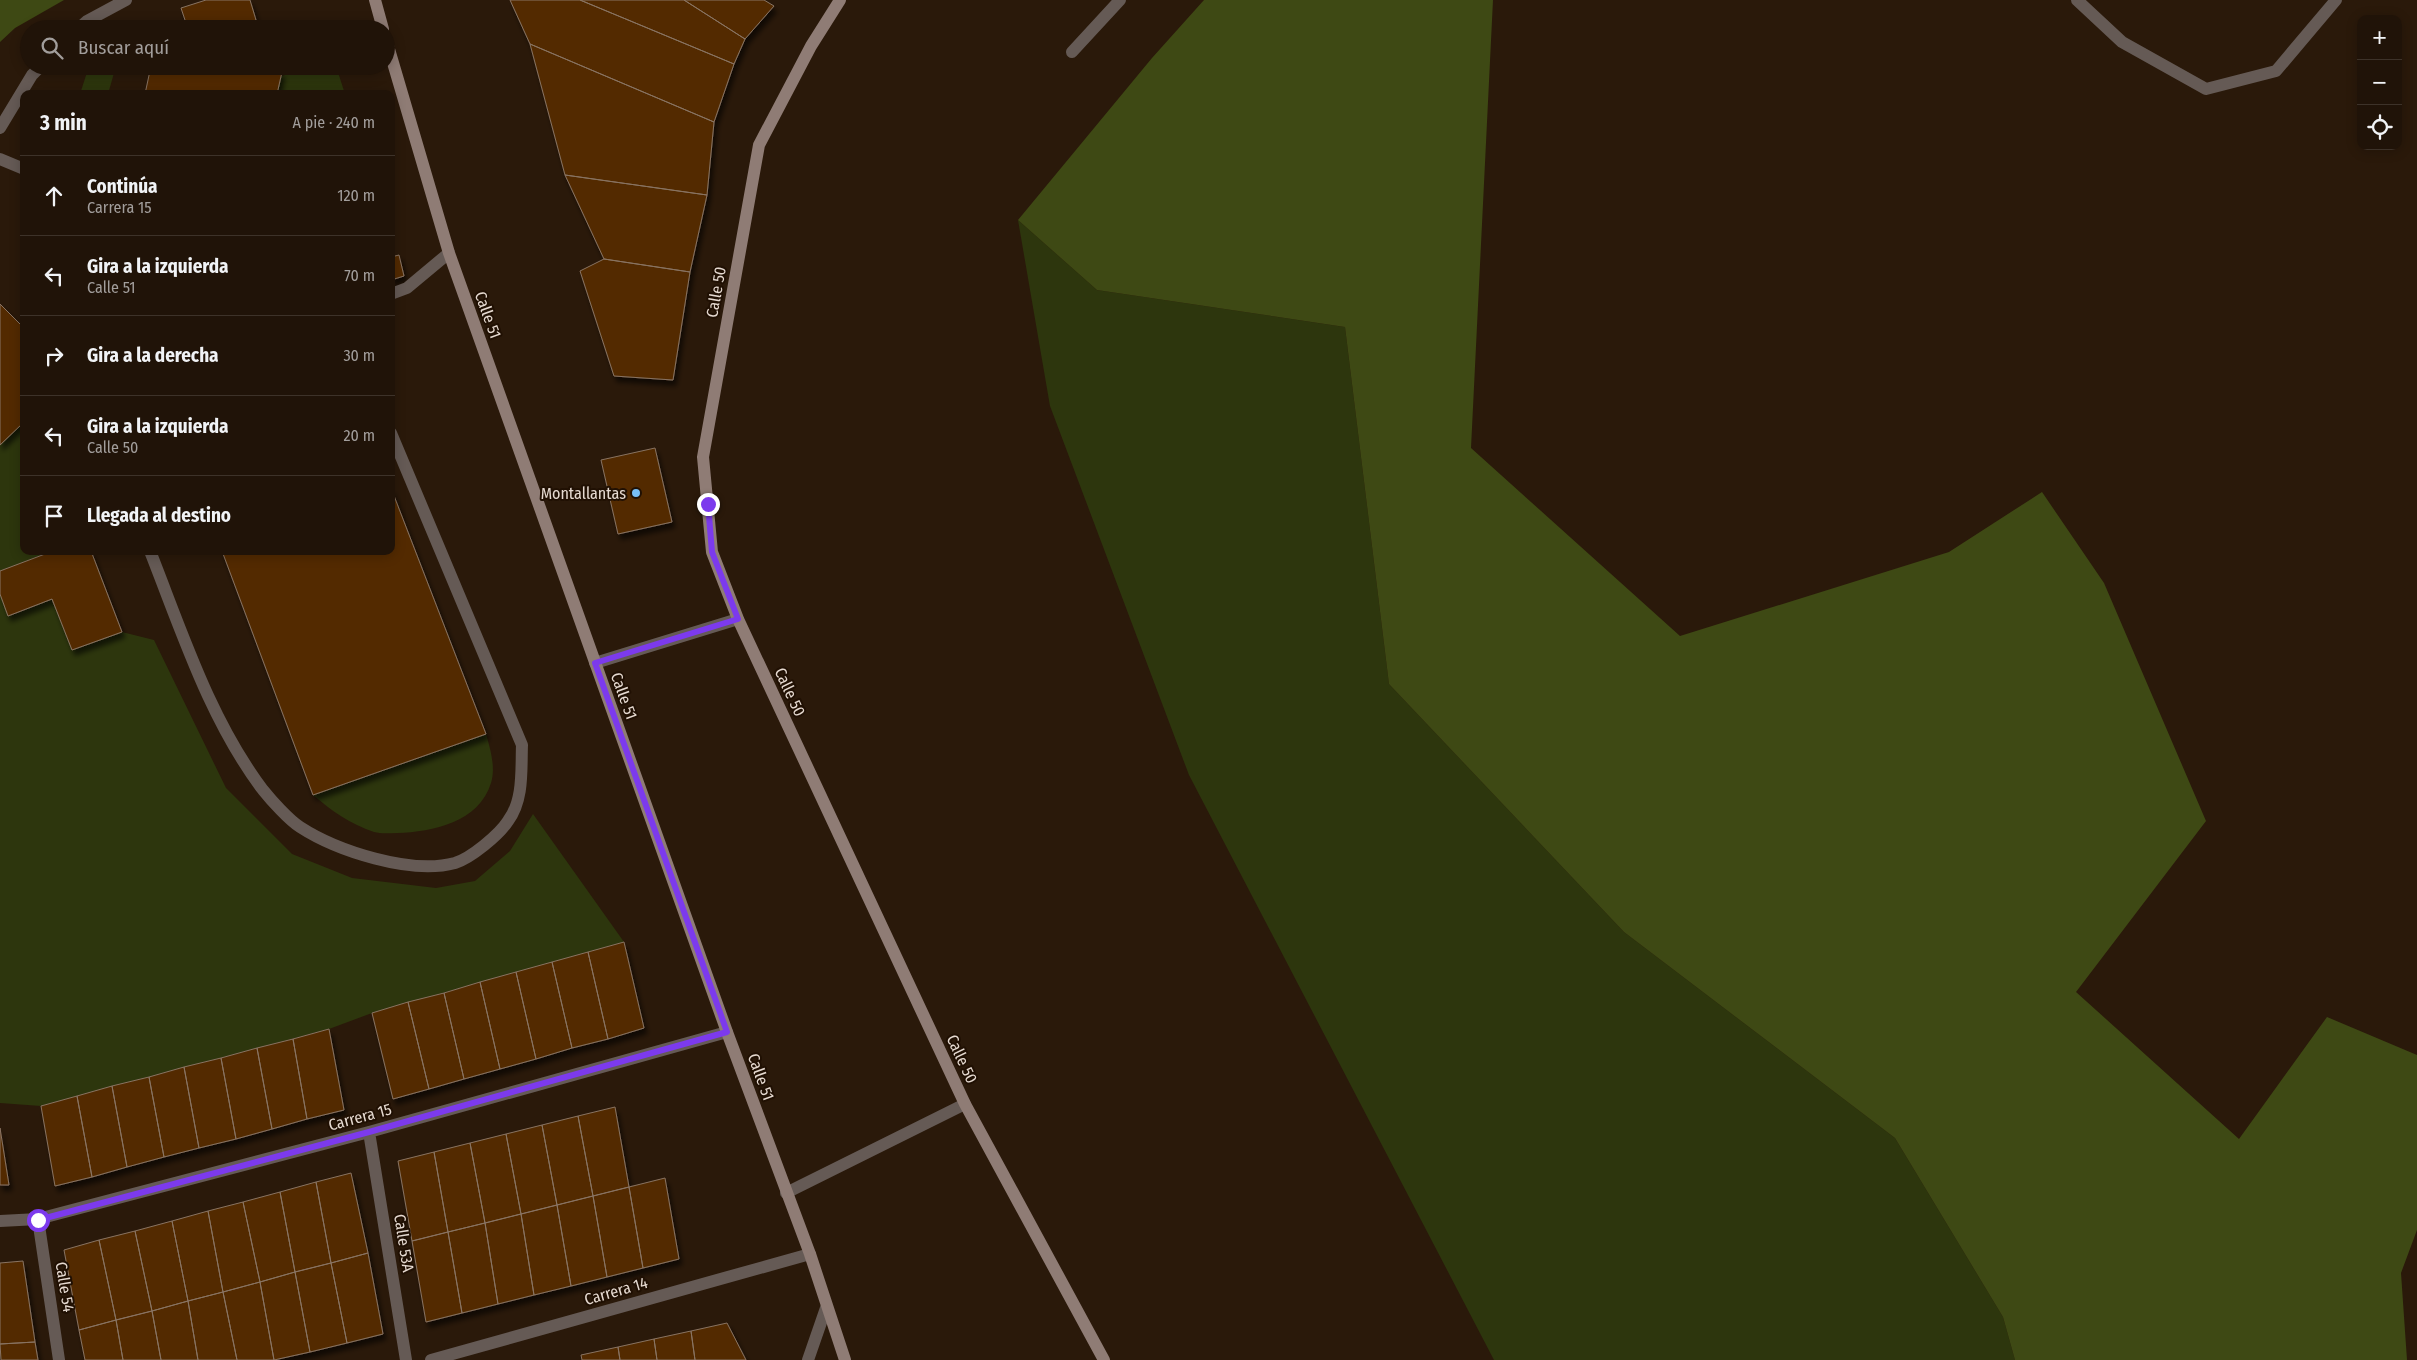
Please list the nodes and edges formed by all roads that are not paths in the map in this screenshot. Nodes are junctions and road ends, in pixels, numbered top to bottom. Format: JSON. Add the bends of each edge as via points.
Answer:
{"nodes":[{"id":1,"x":126,"y":0,"type":"edge"},
{"id":2,"x":375,"y":0,"type":"edge"},
{"id":3,"x":840,"y":0,"type":"edge"},
{"id":4,"x":1120,"y":0,"type":"edge"},
{"id":5,"x":2077,"y":0,"type":"edge"},
{"id":6,"x":2336,"y":0,"type":"edge"},
{"id":7,"x":89,"y":20,"type":"edge"},
{"id":8,"x":381,"y":20,"type":"edge"},
{"id":9,"x":1072,"y":52,"type":"dead end"},
{"id":10,"x":395,"y":70,"type":"edge"},
{"id":11,"x":32,"y":75,"type":"edge"},
{"id":12,"x":23,"y":90,"type":"edge"},
{"id":13,"x":20,"y":95,"type":"edge"},
{"id":14,"x":0,"y":128,"type":"edge"},
{"id":15,"x":0,"y":159,"type":"edge"},
{"id":16,"x":20,"y":168,"type":"edge"},
{"id":17,"x":449,"y":253,"type":"junction"},
{"id":18,"x":395,"y":293,"type":"edge"},
{"id":19,"x":395,"y":443,"type":"edge"},
{"id":20,"x":152,"y":555,"type":"edge"},
{"id":21,"x":738,"y":619,"type":"junction"},
{"id":22,"x":595,"y":663,"type":"junction"},
{"id":23,"x":727,"y":1032,"type":"junction"},
{"id":24,"x":965,"y":1104,"type":"junction"},
{"id":25,"x":369,"y":1132,"type":"junction"},
{"id":26,"x":786,"y":1193,"type":"junction"},
{"id":27,"x":38,"y":1220,"type":"junction"},
{"id":28,"x":0,"y":1221,"type":"edge"},
{"id":29,"x":810,"y":1254,"type":"junction"},
{"id":30,"x":826,"y":1308,"type":"junction"},
{"id":31,"x":60,"y":1360,"type":"edge"},
{"id":32,"x":406,"y":1360,"type":"edge"},
{"id":33,"x":431,"y":1360,"type":"edge"},
{"id":34,"x":808,"y":1360,"type":"edge"},
{"id":35,"x":845,"y":1360,"type":"edge"},
{"id":36,"x":1104,"y":1360,"type":"edge"}],
"edges":[{"from":1,"to":7,"type":"street"},
{"from":2,"to":8,"type":"main road"},
{"from":3,"to":21,"type":"main road","name":"Calle 50","via":[[811,46],[759,145],[703,457],[712,552]]},
{"from":4,"to":9,"type":"street"},
{"from":5,"to":6,"type":"street","via":[[2122,42],[2206,89],[2276,71]]},
{"from":10,"to":17,"type":"main road","name":"Calle 51"},
{"from":11,"to":12,"type":"street"},
{"from":13,"to":14,"type":"street"},
{"from":15,"to":16,"type":"street"},
{"from":17,"to":18,"type":"street","via":[[408,288]]},
{"from":17,"to":22,"type":"main road","name":"Calle 51"},
{"from":19,"to":20,"type":"street","via":[[522,745],[520,793],[509,821],[483,846],[456,862],[411,866],[354,853],[299,827],[270,797],[237,752],[196,668]]},
{"from":21,"to":22,"type":"street"},
{"from":21,"to":24,"type":"main road","name":"Calle 50"},
{"from":22,"to":23,"type":"main road","name":"Calle 51"},
{"from":23,"to":25,"type":"street","name":"Carrera 15"},
{"from":23,"to":26,"type":"main road","name":"Calle 51"},
{"from":24,"to":26,"type":"street"},
{"from":24,"to":36,"type":"main road","name":"Calle 50"},
{"from":25,"to":27,"type":"street","name":"Carrera 15"},
{"from":25,"to":32,"type":"street","name":"Calle 53A"},
{"from":26,"to":29,"type":"main road","name":"Calle 51"},
{"from":27,"to":28,"type":"street","name":"Carrera 15"},
{"from":27,"to":31,"type":"street","name":"Calle 54"},
{"from":29,"to":30,"type":"main road","name":"Calle 51"},
{"from":29,"to":33,"type":"street","name":"Carrera 14"},
{"from":30,"to":34,"type":"street"},
{"from":30,"to":35,"type":"main road","name":"Calle 51"}]}
